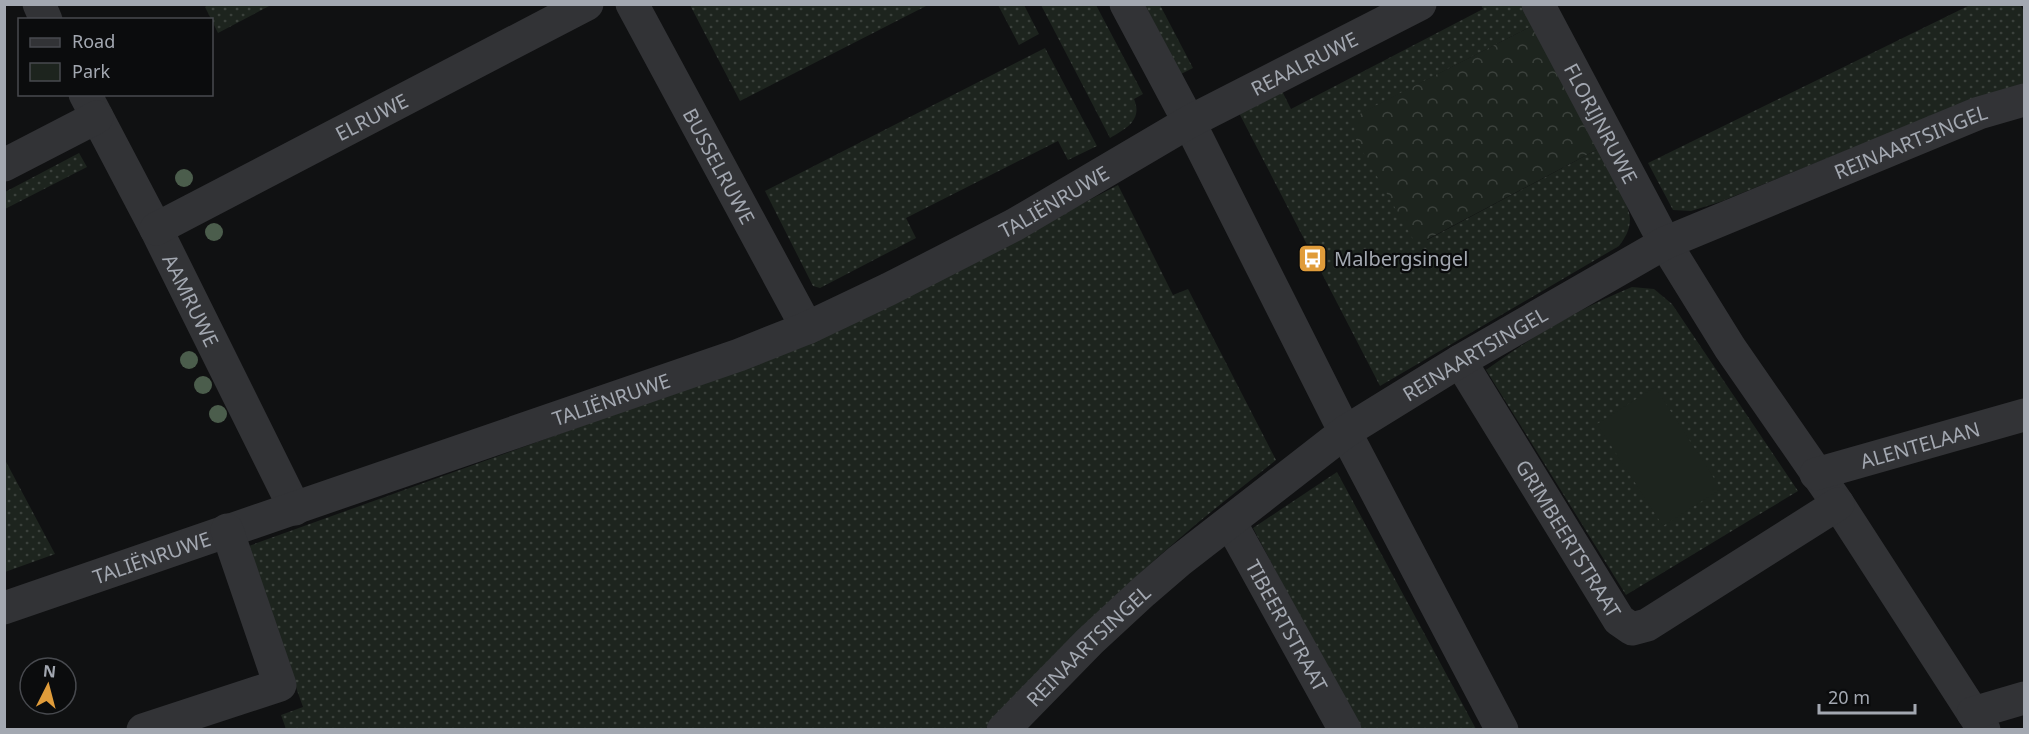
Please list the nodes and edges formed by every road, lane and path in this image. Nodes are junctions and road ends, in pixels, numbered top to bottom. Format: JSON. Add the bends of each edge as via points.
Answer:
{"nodes":[{"id":1,"x":39,"y":4,"type":"edge"},
{"id":2,"x":587,"y":4,"type":"edge"},
{"id":3,"x":632,"y":4,"type":"edge"},
{"id":4,"x":1126,"y":4,"type":"edge"},
{"id":5,"x":1420,"y":4,"type":"edge"},
{"id":6,"x":1538,"y":4,"type":"edge"},
{"id":7,"x":45,"y":18,"type":"edge"},
{"id":8,"x":2025,"y":99,"type":"edge"},
{"id":9,"x":91,"y":106,"type":"edge"},
{"id":10,"x":1189,"y":122,"type":"junction"},
{"id":11,"x":4,"y":165,"type":"edge"},
{"id":12,"x":156,"y":229,"type":"junction"},
{"id":13,"x":1665,"y":243,"type":"junction"},
{"id":14,"x":807,"y":328,"type":"junction"},
{"id":15,"x":1460,"y":361,"type":"junction"},
{"id":16,"x":2025,"y":415,"type":"edge"},
{"id":17,"x":1345,"y":432,"type":"junction"},
{"id":18,"x":1816,"y":474,"type":"junction"},
{"id":19,"x":1838,"y":504,"type":"junction"},
{"id":20,"x":295,"y":509,"type":"junction"},
{"id":21,"x":1230,"y":522,"type":"junction"},
{"id":22,"x":227,"y":530,"type":"junction"},
{"id":23,"x":4,"y":608,"type":"edge"},
{"id":24,"x":2025,"y":698,"type":"edge"},
{"id":25,"x":1979,"y":721,"type":"edge"},
{"id":26,"x":143,"y":729,"type":"edge"},
{"id":27,"x":1003,"y":729,"type":"edge"},
{"id":28,"x":1345,"y":729,"type":"edge"},
{"id":29,"x":1502,"y":729,"type":"edge"}],
"edges":[{"from":1,"to":7,"type":"street"},
{"from":2,"to":12,"type":"street","name":"ELRUWE"},
{"from":3,"to":14,"type":"street","name":"BUSSELRUWE"},
{"from":4,"to":10,"type":"street"},
{"from":5,"to":10,"type":"street","name":"REAALRUWE"},
{"from":6,"to":13,"type":"street","name":"FLORIJNRUWE"},
{"from":8,"to":13,"type":"street","name":"REINAARTSINGEL","via":[[1979,113]]},
{"from":9,"to":11,"type":"street"},
{"from":9,"to":12,"type":"street","name":"AAMRUWE"},
{"from":10,"to":14,"type":"street","name":"TALIËNRUWE","via":[[1014,225]]},
{"from":10,"to":17,"type":"street"},
{"from":12,"to":20,"type":"street","name":"AAMRUWE"},
{"from":13,"to":15,"type":"street","name":"REINAARTSINGEL"},
{"from":13,"to":18,"type":"street","via":[[1730,348]]},
{"from":14,"to":20,"type":"street","name":"TALIËNRUWE","via":[[739,356]]},
{"from":15,"to":17,"type":"street","name":"REINAARTSINGEL"},
{"from":15,"to":19,"type":"street","name":"GRIMBEERTSTRAAT","via":[[1619,620],[1632,629],[1647,625]]},
{"from":16,"to":18,"type":"street","name":"ALENTELAAN"},
{"from":17,"to":21,"type":"street","name":"REINAARTSINGEL"},
{"from":17,"to":29,"type":"street"},
{"from":18,"to":19,"type":"street"},
{"from":19,"to":25,"type":"street"},
{"from":20,"to":22,"type":"street","name":"TALIËNRUWE"},
{"from":21,"to":27,"type":"street","name":"REINAARTSINGEL","via":[[1117,616]]},
{"from":21,"to":28,"type":"street","name":"TIBEERTSTRAAT"},
{"from":22,"to":23,"type":"street","name":"TALIËNRUWE"},
{"from":22,"to":26,"type":"street","via":[[280,685]]},
{"from":24,"to":25,"type":"street"}]}
